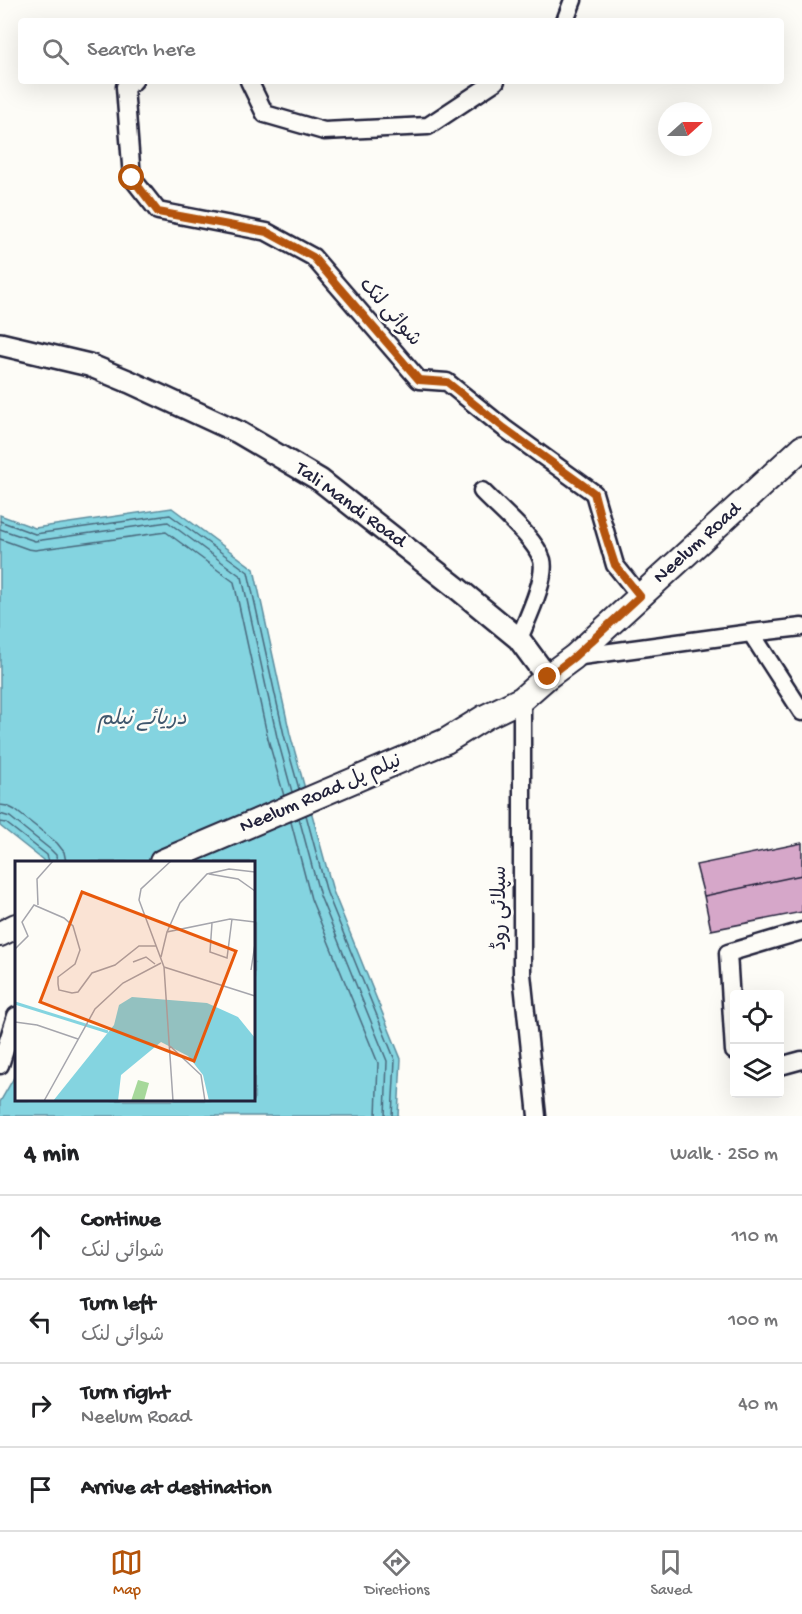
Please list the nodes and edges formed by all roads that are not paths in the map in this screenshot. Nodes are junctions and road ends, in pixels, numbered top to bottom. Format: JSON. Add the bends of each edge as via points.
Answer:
{"nodes":[{"id":1,"x":573,"y":0,"type":"edge"},
{"id":2,"x":566,"y":18,"type":"edge"},
{"id":3,"x":130,"y":84,"type":"edge"},
{"id":4,"x":250,"y":84,"type":"edge"},
{"id":5,"x":491,"y":84,"type":"edge"},
{"id":6,"x":0,"y":344,"type":"edge"},
{"id":7,"x":802,"y":448,"type":"edge"},
{"id":8,"x":482,"y":491,"type":"dead end"},
{"id":9,"x":640,"y":596,"type":"junction"},
{"id":10,"x":802,"y":627,"type":"edge"},
{"id":11,"x":751,"y":633,"type":"junction"},
{"id":12,"x":519,"y":639,"type":"junction"},
{"id":13,"x":574,"y":657,"type":"junction"},
{"id":14,"x":548,"y":677,"type":"junction"},
{"id":15,"x":522,"y":699,"type":"junction"},
{"id":16,"x":802,"y":712,"type":"edge"},
{"id":17,"x":446,"y":741,"type":"joint"},
{"id":18,"x":164,"y":861,"type":"edge"},
{"id":19,"x":15,"y":926,"type":"edge"},
{"id":20,"x":802,"y":931,"type":"edge"},
{"id":21,"x":0,"y":934,"type":"edge"},
{"id":22,"x":15,"y":1019,"type":"edge"},
{"id":23,"x":734,"y":1044,"type":"edge"},
{"id":24,"x":802,"y":1060,"type":"edge"},
{"id":25,"x":0,"y":1065,"type":"edge"},
{"id":26,"x":784,"y":1065,"type":"edge"},
{"id":27,"x":537,"y":1116,"type":"edge"}],
"edges":[{"from":1,"to":2,"type":"street"},
{"from":3,"to":9,"type":"street","name":"شوائی لنک","via":[[125,87],[132,178],[158,212],[267,232],[313,257],[419,380],[447,382],[594,493],[615,565]]},
{"from":4,"to":5,"type":"street","via":[[265,114],[324,131],[428,126]]},
{"from":6,"to":12,"type":"street","name":"Tali Mandi Road","via":[[89,365],[238,432],[320,480]]},
{"from":7,"to":9,"type":"main road","name":"Neelum Road"},
{"from":8,"to":12,"type":"street","via":[[532,541],[542,561],[540,585]]},
{"from":9,"to":13,"type":"main road","name":"Neelum Road"},
{"from":10,"to":11,"type":"street"},
{"from":11,"to":13,"type":"street"},
{"from":11,"to":16,"type":"street"},
{"from":12,"to":14,"type":"street","name":"Tali Mandi Road"},
{"from":13,"to":14,"type":"main road","name":"Neelum Road"},
{"from":14,"to":15,"type":"main road","name":"Neelum Road"},
{"from":15,"to":17,"type":"main road","name":"Neelum Road"},
{"from":15,"to":27,"type":"street","name":"سپلائی روڈ","via":[[522,974]]},
{"from":17,"to":18,"type":"main road","name":"Neelum Road نیلم پل"},
{"from":19,"to":21,"type":"main road"},
{"from":20,"to":23,"type":"street","via":[[728,953]]},
{"from":22,"to":25,"type":"street"},
{"from":24,"to":26,"type":"street"}]}
